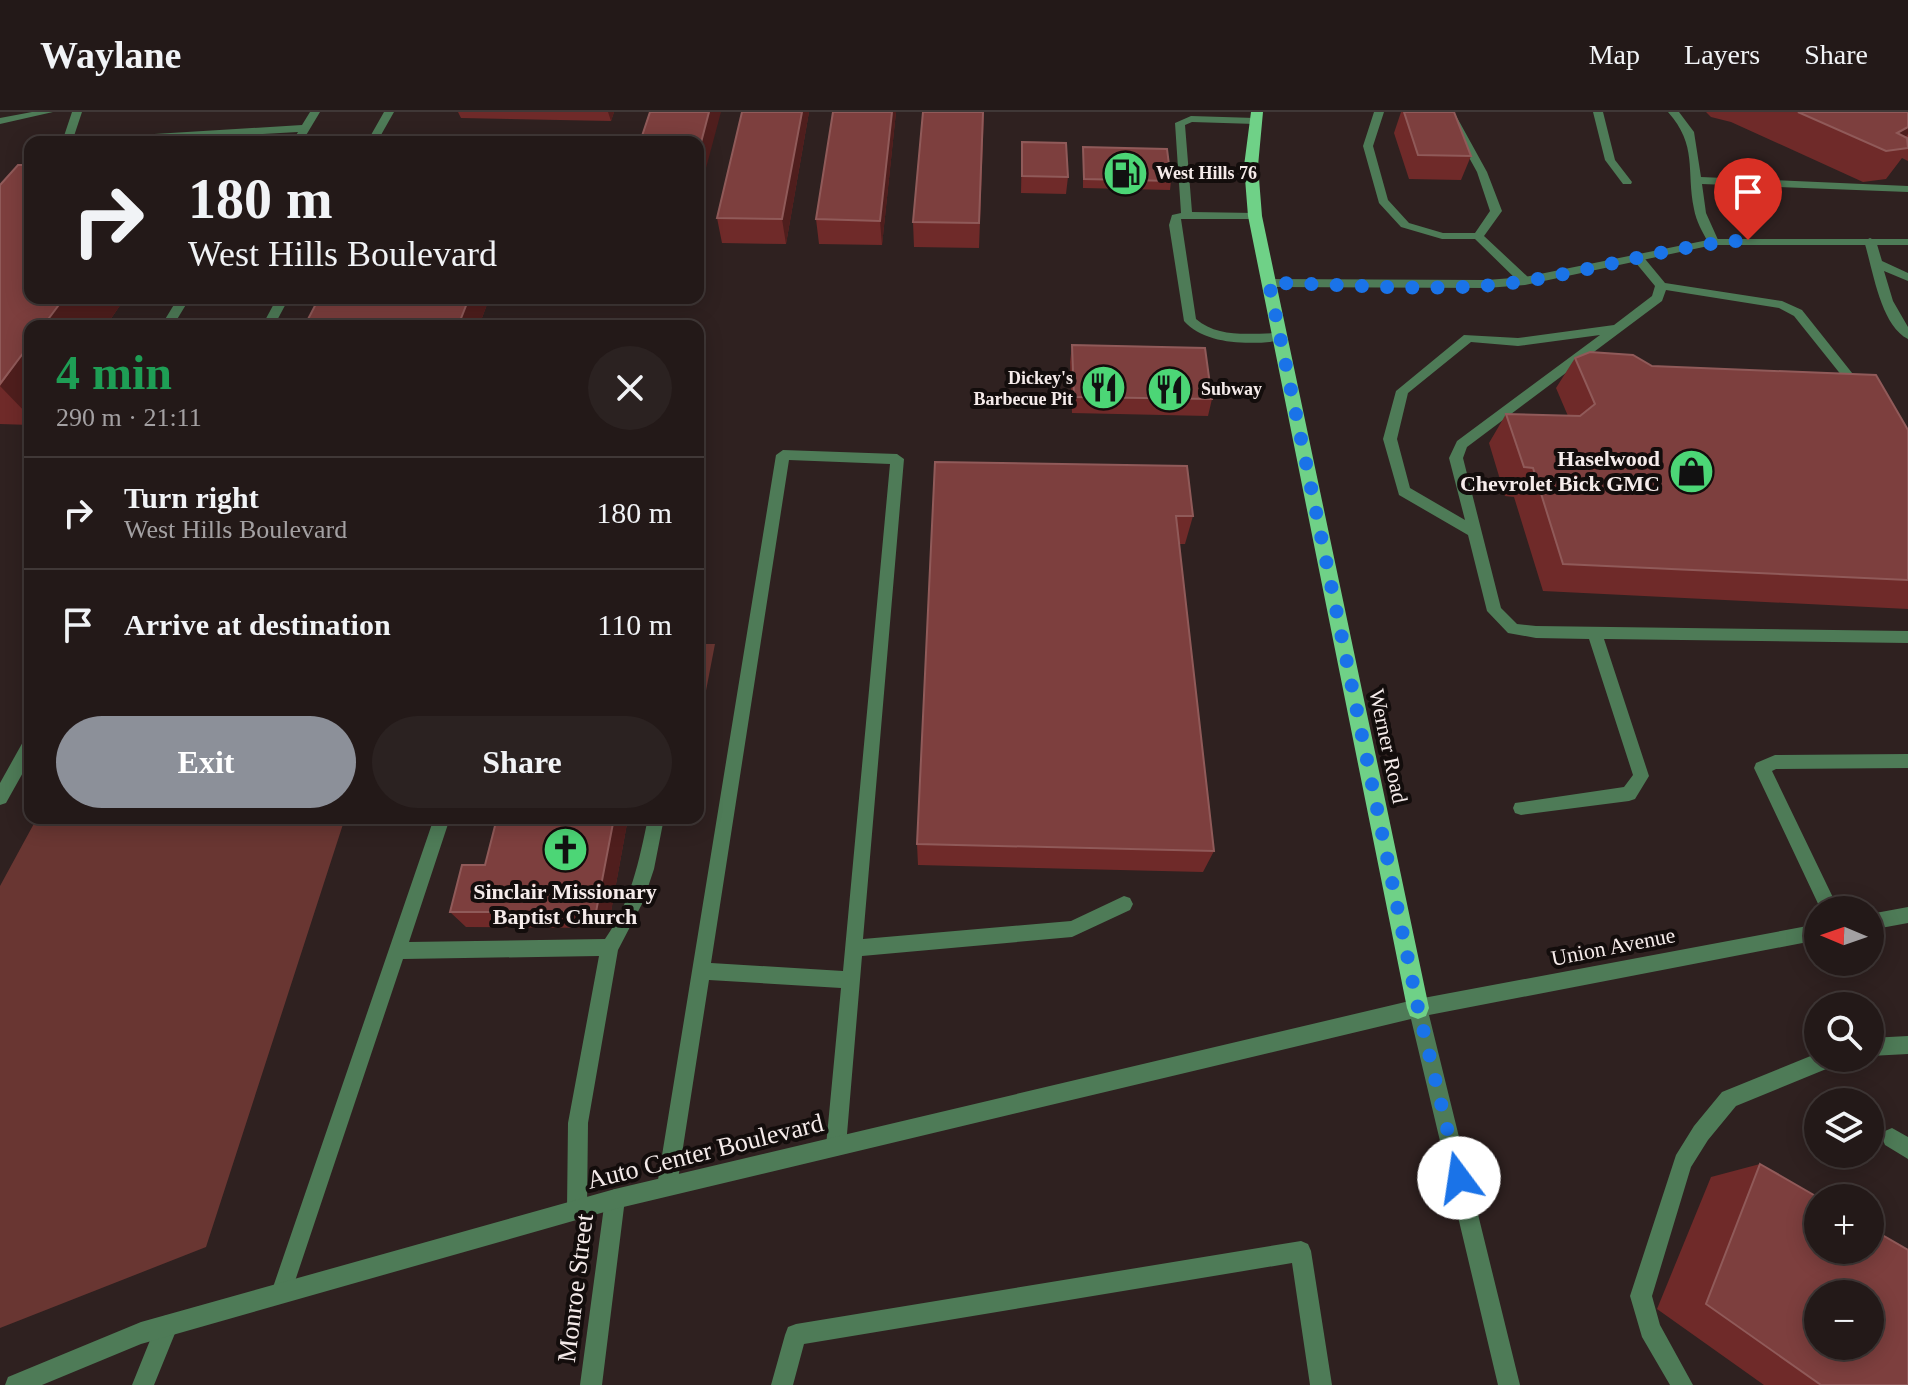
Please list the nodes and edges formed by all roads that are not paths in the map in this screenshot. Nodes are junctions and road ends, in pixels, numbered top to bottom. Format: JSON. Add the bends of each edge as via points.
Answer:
{"nodes":[{"id":1,"x":48,"y":112,"type":"edge"},
{"id":2,"x":77,"y":112,"type":"edge"},
{"id":3,"x":315,"y":112,"type":"edge"},
{"id":4,"x":389,"y":112,"type":"edge"},
{"id":5,"x":1379,"y":112,"type":"edge"},
{"id":6,"x":1449,"y":112,"type":"edge"},
{"id":7,"x":1598,"y":112,"type":"edge"},
{"id":8,"x":1673,"y":112,"type":"edge"},
{"id":9,"x":1256,"y":116,"type":"edge"},
{"id":10,"x":0,"y":121,"type":"edge"},
{"id":11,"x":306,"y":128,"type":"junction"},
{"id":12,"x":70,"y":136,"type":"edge"},
{"id":13,"x":170,"y":136,"type":"edge"},
{"id":14,"x":301,"y":136,"type":"edge"},
{"id":15,"x":375,"y":136,"type":"edge"},
{"id":16,"x":1695,"y":180,"type":"junction"},
{"id":17,"x":1627,"y":182,"type":"dead end"},
{"id":18,"x":1908,"y":189,"type":"edge"},
{"id":19,"x":1187,"y":215,"type":"junction"},
{"id":20,"x":1255,"y":216,"type":"junction"},
{"id":21,"x":1478,"y":236,"type":"junction"},
{"id":22,"x":1870,"y":241,"type":"junction"},
{"id":23,"x":1713,"y":242,"type":"junction"},
{"id":24,"x":1908,"y":242,"type":"edge"},
{"id":25,"x":1637,"y":257,"type":"junction"},
{"id":26,"x":1878,"y":264,"type":"junction"},
{"id":27,"x":1908,"y":277,"type":"edge"},
{"id":28,"x":1525,"y":281,"type":"junction"},
{"id":29,"x":1269,"y":283,"type":"junction"},
{"id":30,"x":1661,"y":286,"type":"junction"},
{"id":31,"x":1616,"y":329,"type":"junction"},
{"id":32,"x":1908,"y":335,"type":"edge"},
{"id":33,"x":1280,"y":337,"type":"junction"},
{"id":34,"x":1842,"y":387,"type":"edge"},
{"id":35,"x":1858,"y":388,"type":"junction"},
{"id":36,"x":1865,"y":401,"type":"edge"},
{"id":37,"x":1474,"y":532,"type":"junction"},
{"id":38,"x":1595,"y":633,"type":"junction"},
{"id":39,"x":1908,"y":637,"type":"edge"},
{"id":40,"x":24,"y":756,"type":"edge"},
{"id":41,"x":1908,"y":761,"type":"edge"},
{"id":42,"x":0,"y":798,"type":"edge"},
{"id":43,"x":1521,"y":808,"type":"dead end"},
{"id":44,"x":440,"y":824,"type":"edge"},
{"id":45,"x":655,"y":824,"type":"edge"},
{"id":46,"x":1823,"y":896,"type":"edge"},
{"id":47,"x":1124,"y":904,"type":"dead end"},
{"id":48,"x":1908,"y":915,"type":"edge"},
{"id":49,"x":1884,"y":919,"type":"edge"},
{"id":50,"x":1804,"y":935,"type":"edge"},
{"id":51,"x":610,"y":947,"type":"junction"},
{"id":52,"x":853,"y":948,"type":"junction"},
{"id":53,"x":397,"y":951,"type":"junction"},
{"id":54,"x":700,"y":971,"type":"junction"},
{"id":55,"x":850,"y":980,"type":"junction"},
{"id":56,"x":1418,"y":1008,"type":"junction"},
{"id":57,"x":1908,"y":1045,"type":"edge"},
{"id":58,"x":1884,"y":1046,"type":"edge"},
{"id":59,"x":1804,"y":1068,"type":"edge"},
{"id":60,"x":836,"y":1146,"type":"junction"},
{"id":61,"x":667,"y":1186,"type":"junction"},
{"id":62,"x":615,"y":1199,"type":"junction"},
{"id":63,"x":577,"y":1209,"type":"junction"},
{"id":64,"x":281,"y":1293,"type":"junction"},
{"id":65,"x":167,"y":1326,"type":"junction"},
{"id":66,"x":16,"y":1385,"type":"edge"},
{"id":67,"x":143,"y":1385,"type":"edge"},
{"id":68,"x":591,"y":1385,"type":"edge"},
{"id":69,"x":782,"y":1385,"type":"edge"},
{"id":70,"x":1321,"y":1385,"type":"edge"},
{"id":71,"x":1509,"y":1385,"type":"edge"},
{"id":72,"x":1682,"y":1385,"type":"edge"}],
"edges":[{"from":1,"to":10,"type":"street"},
{"from":2,"to":12,"type":"street"},
{"from":3,"to":11,"type":"street"},
{"from":4,"to":15,"type":"street"},
{"from":5,"to":21,"type":"street","via":[[1368,146],[1383,201],[1405,225],[1442,236]]},
{"from":6,"to":21,"type":"street","via":[[1482,172],[1496,211]]},
{"from":7,"to":17,"type":"street","via":[[1610,160]]},
{"from":8,"to":16,"type":"street","via":[[1692,140]]},
{"from":9,"to":19,"type":"street","via":[[1180,123]]},
{"from":9,"to":20,"type":"main road","name":"Werner Road","via":[[1251,166]]},
{"from":11,"to":13,"type":"street"},
{"from":11,"to":14,"type":"street"},
{"from":16,"to":18,"type":"street"},
{"from":16,"to":23,"type":"street","via":[[1700,214]]},
{"from":19,"to":20,"type":"street"},
{"from":19,"to":33,"type":"street","via":[[1176,217],[1175,225],[1190,321],[1209,333]]},
{"from":20,"to":29,"type":"main road","name":"Werner Road"},
{"from":21,"to":28,"type":"street"},
{"from":22,"to":23,"type":"street"},
{"from":22,"to":24,"type":"street"},
{"from":22,"to":26,"type":"street"},
{"from":23,"to":25,"type":"street"},
{"from":25,"to":28,"type":"street"},
{"from":25,"to":30,"type":"street"},
{"from":26,"to":27,"type":"street"},
{"from":26,"to":32,"type":"street","via":[[1884,301]]},
{"from":28,"to":29,"type":"street"},
{"from":29,"to":33,"type":"main road","name":"Werner Road"},
{"from":30,"to":31,"type":"street","via":[[1658,298]]},
{"from":30,"to":35,"type":"street","via":[[1782,305],[1798,313]]},
{"from":31,"to":37,"type":"street","via":[[1570,369],[1462,444],[1456,458]]},
{"from":31,"to":37,"type":"street","via":[[1518,342],[1468,338],[1402,391],[1390,439],[1404,491]]},
{"from":33,"to":56,"type":"main road","name":"Werner Road"},
{"from":34,"to":35,"type":"street"},
{"from":35,"to":36,"type":"street"},
{"from":37,"to":38,"type":"street","via":[[1494,611],[1513,629]]},
{"from":38,"to":39,"type":"street"},
{"from":38,"to":43,"type":"street","via":[[1641,776],[1629,794]]},
{"from":40,"to":42,"type":"street"},
{"from":41,"to":46,"type":"street","via":[[1775,762],[1762,768]]},
{"from":44,"to":53,"type":"street"},
{"from":45,"to":51,"type":"street","via":[[626,927]]},
{"from":47,"to":52,"type":"street","via":[[1072,929]]},
{"from":48,"to":49,"type":"street"},
{"from":50,"to":56,"type":"street","name":"Union Avenue"},
{"from":51,"to":53,"type":"street"},
{"from":51,"to":63,"type":"street","via":[[578,1123]]},
{"from":52,"to":54,"type":"street","via":[[897,459],[783,455]]},
{"from":52,"to":55,"type":"street"},
{"from":53,"to":64,"type":"street"},
{"from":54,"to":55,"type":"street"},
{"from":54,"to":61,"type":"street"},
{"from":55,"to":60,"type":"street"},
{"from":56,"to":60,"type":"street","name":"Auto Center Boulevard"},
{"from":56,"to":71,"type":"street","name":"Werner Road"},
{"from":57,"to":58,"type":"street"},
{"from":59,"to":72,"type":"street","via":[[1729,1099],[1683,1162],[1641,1296],[1650,1329]]},
{"from":60,"to":61,"type":"street","name":"Auto Center Boulevard"},
{"from":61,"to":62,"type":"street","name":"Auto Center Boulevard"},
{"from":62,"to":63,"type":"street","name":"Auto Center Boulevard"},
{"from":62,"to":68,"type":"street","name":"Monroe Street"},
{"from":63,"to":64,"type":"street","name":"Auto Center Boulevard"},
{"from":64,"to":65,"type":"street","name":"Auto Center Boulevard"},
{"from":65,"to":66,"type":"street","name":"Auto Center Boulevard"},
{"from":65,"to":67,"type":"street"},
{"from":69,"to":70,"type":"street","via":[[796,1335],[1301,1251]]}]}
